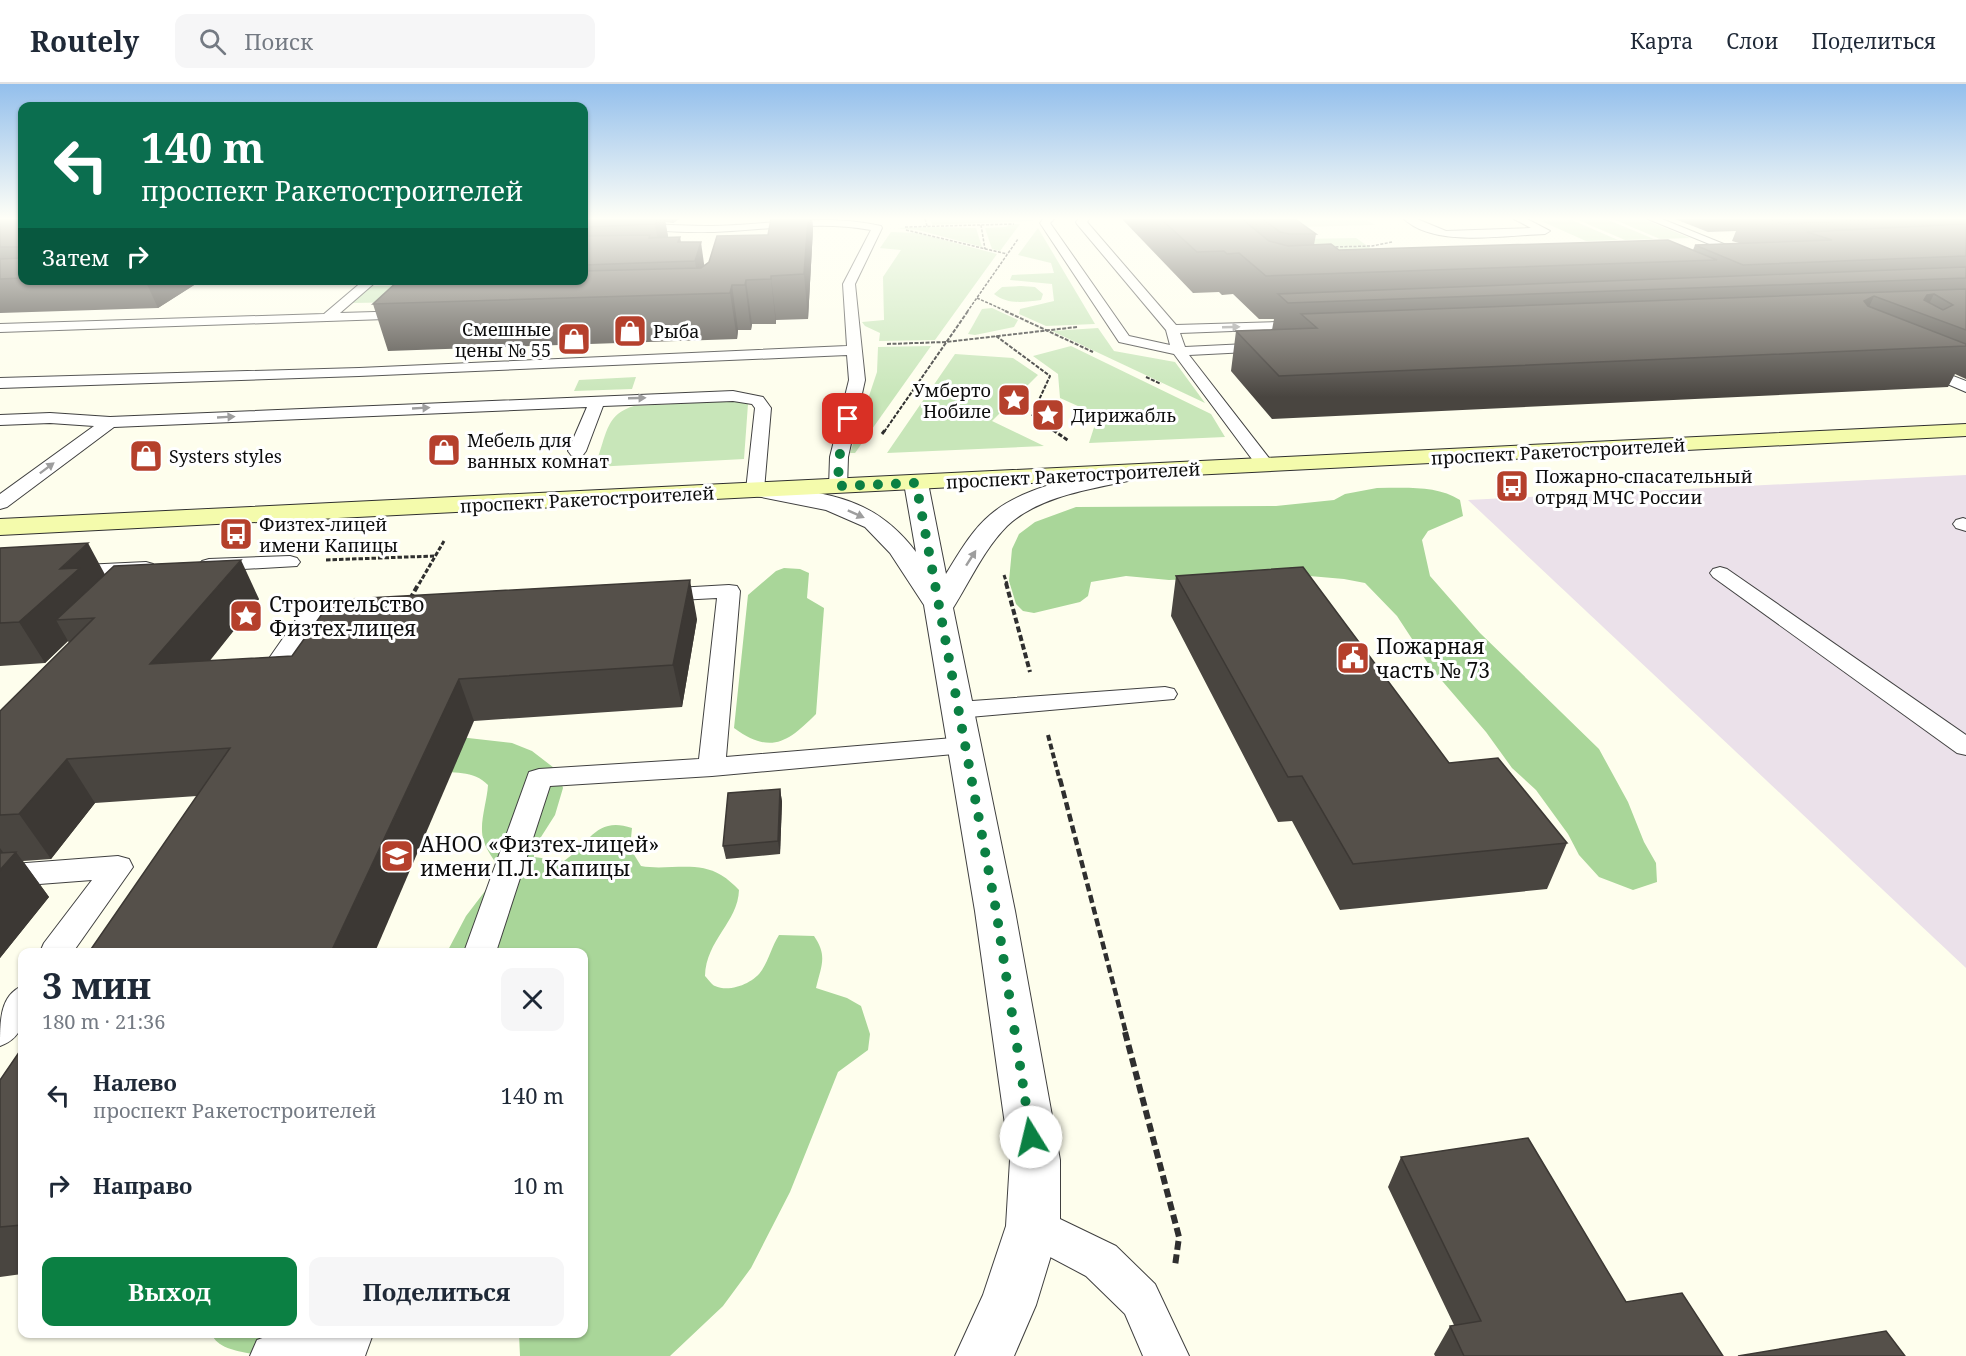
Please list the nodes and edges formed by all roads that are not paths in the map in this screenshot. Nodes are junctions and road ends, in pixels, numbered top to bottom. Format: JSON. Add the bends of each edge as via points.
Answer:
{"nodes":[{"id":1,"x":852,"y":278,"type":"edge"},
{"id":2,"x":1084,"y":278,"type":"edge"},
{"id":3,"x":1129,"y":278,"type":"edge"},
{"id":4,"x":366,"y":285,"type":"edge"},
{"id":5,"x":429,"y":314,"type":"edge"},
{"id":6,"x":327,"y":318,"type":"junction"},
{"id":7,"x":1326,"y":323,"type":"edge"},
{"id":8,"x":0,"y":328,"type":"edge"},
{"id":9,"x":1172,"y":329,"type":"junction"},
{"id":10,"x":1286,"y":346,"type":"edge"},
{"id":11,"x":854,"y":348,"type":"junction"},
{"id":12,"x":1179,"y":351,"type":"junction"},
{"id":13,"x":684,"y":358,"type":"junction"},
{"id":14,"x":1911,"y":363,"type":"edge"},
{"id":15,"x":0,"y":383,"type":"edge"},
{"id":16,"x":676,"y":387,"type":"junction"},
{"id":17,"x":1966,"y":387,"type":"edge"},
{"id":18,"x":598,"y":400,"type":"junction"},
{"id":19,"x":0,"y":420,"type":"edge"},
{"id":20,"x":110,"y":422,"type":"junction"},
{"id":21,"x":1966,"y":430,"type":"edge"},
{"id":22,"x":577,"y":451,"type":"dead end"},
{"id":23,"x":1266,"y":466,"type":"junction"},
{"id":24,"x":1138,"y":472,"type":"junction"},
{"id":25,"x":916,"y":483,"type":"junction"},
{"id":26,"x":838,"y":486,"type":"junction"},
{"id":27,"x":757,"y":490,"type":"junction"},
{"id":28,"x":0,"y":503,"type":"edge"},
{"id":29,"x":0,"y":527,"type":"edge"},
{"id":30,"x":290,"y":562,"type":"road end"},
{"id":31,"x":195,"y":566,"type":"edge"},
{"id":32,"x":1720,"y":573,"type":"dead end"},
{"id":33,"x":0,"y":575,"type":"edge"},
{"id":34,"x":134,"y":592,"type":"edge"},
{"id":35,"x":636,"y":596,"type":"edge"},
{"id":36,"x":939,"y":608,"type":"junction"},
{"id":37,"x":404,"y":610,"type":"edge"},
{"id":38,"x":275,"y":667,"type":"edge"},
{"id":39,"x":1165,"y":694,"type":"dead end"},
{"id":40,"x":961,"y":728,"type":"junction"},
{"id":41,"x":1966,"y":747,"type":"edge"},
{"id":42,"x":712,"y":767,"type":"junction"},
{"id":43,"x":0,"y":876,"type":"edge"},
{"id":44,"x":59,"y":948,"type":"edge"},
{"id":45,"x":481,"y":948,"type":"edge"},
{"id":46,"x":18,"y":1006,"type":"edge"},
{"id":47,"x":0,"y":1031,"type":"edge"},
{"id":48,"x":1033,"y":1226,"type":"junction"},
{"id":49,"x":350,"y":1338,"type":"edge"},
{"id":50,"x":273,"y":1356,"type":"edge"},
{"id":51,"x":984,"y":1356,"type":"edge"},
{"id":52,"x":1166,"y":1356,"type":"edge"}],
"edges":[{"from":1,"to":11,"type":"lane","via":[[849,284]]},
{"from":2,"to":12,"type":"lane","via":[[1124,339]]},
{"from":3,"to":9,"type":"lane"},
{"from":4,"to":6,"type":"lane"},
{"from":5,"to":6,"type":"lane"},
{"from":6,"to":8,"type":"lane"},
{"from":9,"to":7,"type":"lane","one_way":true},
{"from":9,"to":12,"type":"lane"},
{"from":10,"to":12,"type":"lane"},
{"from":11,"to":13,"type":"lane"},
{"from":11,"to":26,"type":"lane","via":[[857,380],[839,458]]},
{"from":12,"to":23,"type":"lane","via":[[1198,368]]},
{"from":13,"to":15,"type":"lane"},
{"from":13,"to":16,"type":"lane"},
{"from":14,"to":17,"type":"lane"},
{"from":18,"to":16,"type":"lane","one_way":true},
{"from":16,"to":27,"type":"lane","via":[[757,400],[763,408]]},
{"from":20,"to":18,"type":"lane","one_way":true},
{"from":18,"to":22,"type":"lane"},
{"from":19,"to":20,"type":"lane"},
{"from":28,"to":20,"type":"lane","one_way":true},
{"from":21,"to":23,"type":"main road","name":"проспект Ракетостроителей"},
{"from":23,"to":24,"type":"main road","name":"проспект Ракетостроителей"},
{"from":24,"to":25,"type":"main road","name":"проспект Ракетостроителей"},
{"from":36,"to":24,"type":"street","one_way":true,"via":[[986,534],[1015,508],[1079,486]]},
{"from":25,"to":26,"type":"main road","name":"проспект Ракетостроителей"},
{"from":25,"to":36,"type":"street"},
{"from":26,"to":27,"type":"main road","name":"проспект Ракетостроителей"},
{"from":27,"to":29,"type":"main road","name":"проспект Ракетостроителей"},
{"from":27,"to":36,"type":"street","one_way":true,"via":[[852,511],[873,522],[891,539]]},
{"from":30,"to":31,"type":"lane"},
{"from":32,"to":41,"type":"lane"},
{"from":33,"to":34,"type":"lane","via":[[165,567]]},
{"from":35,"to":42,"type":"lane","via":[[729,591]]},
{"from":36,"to":40,"type":"street"},
{"from":37,"to":38,"type":"lane","via":[[310,616]]},
{"from":39,"to":40,"type":"lane"},
{"from":40,"to":42,"type":"lane"},
{"from":40,"to":48,"type":"street","via":[[996,910],[1035,1160]]},
{"from":42,"to":45,"type":"lane","via":[[539,778]]},
{"from":43,"to":44,"type":"lane","via":[[118,867]]},
{"from":46,"to":47,"type":"lane"},
{"from":48,"to":51,"type":"street","via":[[1008,1305]]},
{"from":48,"to":52,"type":"lane","via":[[1101,1261],[1140,1299]]},
{"from":49,"to":50,"type":"lane","via":[[345,1351]]}]}
